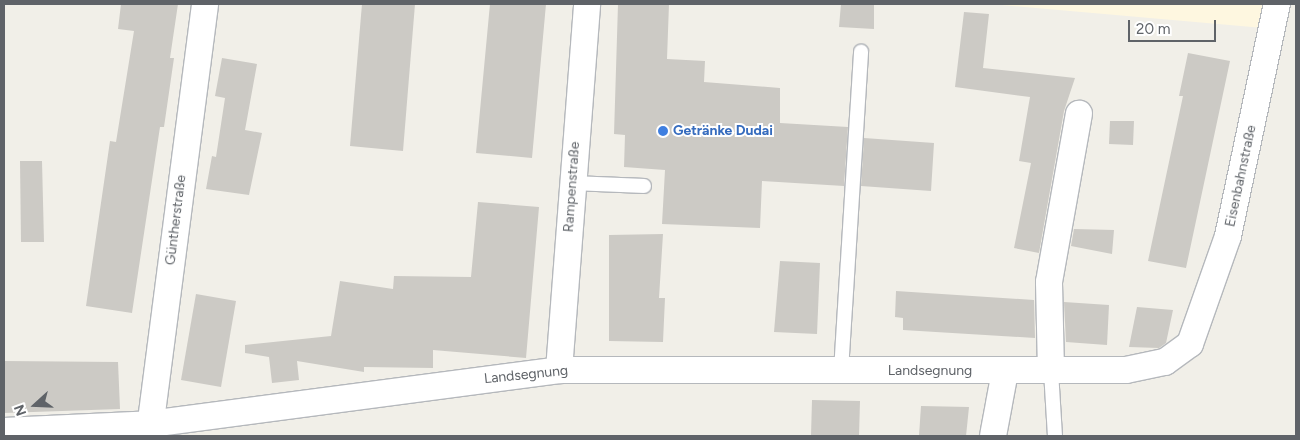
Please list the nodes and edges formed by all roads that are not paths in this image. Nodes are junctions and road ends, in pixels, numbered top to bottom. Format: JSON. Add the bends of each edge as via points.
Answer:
{"nodes":[{"id":1,"x":205,"y":4,"type":"edge"},
{"id":2,"x":587,"y":4,"type":"edge"},
{"id":3,"x":1277,"y":4,"type":"edge"},
{"id":4,"x":861,"y":52,"type":"dead end"},
{"id":5,"x":1079,"y":114,"type":"dead end"},
{"id":6,"x":573,"y":183,"type":"junction"},
{"id":7,"x":644,"y":186,"type":"dead end"},
{"id":8,"x":1190,"y":344,"type":"joint"},
{"id":9,"x":559,"y":370,"type":"junction"},
{"id":10,"x":840,"y":371,"type":"junction"},
{"id":11,"x":1005,"y":371,"type":"junction"},
{"id":12,"x":1051,"y":371,"type":"junction"},
{"id":13,"x":150,"y":430,"type":"edge"},
{"id":14,"x":4,"y":431,"type":"edge"},
{"id":15,"x":993,"y":436,"type":"edge"},
{"id":16,"x":1056,"y":436,"type":"edge"}],
"edges":[{"from":1,"to":13,"type":"street","name":"Güntherstraße"},
{"from":2,"to":6,"type":"street","name":"Rampenstraße"},
{"from":3,"to":8,"type":"street","name":"Eisenbahnstraße","via":[[1228,236]]},
{"from":4,"to":10,"type":"lane"},
{"from":5,"to":12,"type":"street","via":[[1049,282]]},
{"from":6,"to":7,"type":"lane"},
{"from":6,"to":9,"type":"street","name":"Rampenstraße"},
{"from":8,"to":12,"type":"street","name":"Landsegnung","via":[[1165,362],[1126,370]]},
{"from":9,"to":10,"type":"street","name":"Landsegnung"},
{"from":9,"to":13,"type":"street","name":"Landsegnung"},
{"from":10,"to":11,"type":"street","name":"Landsegnung"},
{"from":11,"to":12,"type":"street","name":"Landsegnung"},
{"from":11,"to":15,"type":"street"},
{"from":12,"to":16,"type":"lane"},
{"from":13,"to":14,"type":"street","name":"Landsegnung"}]}
